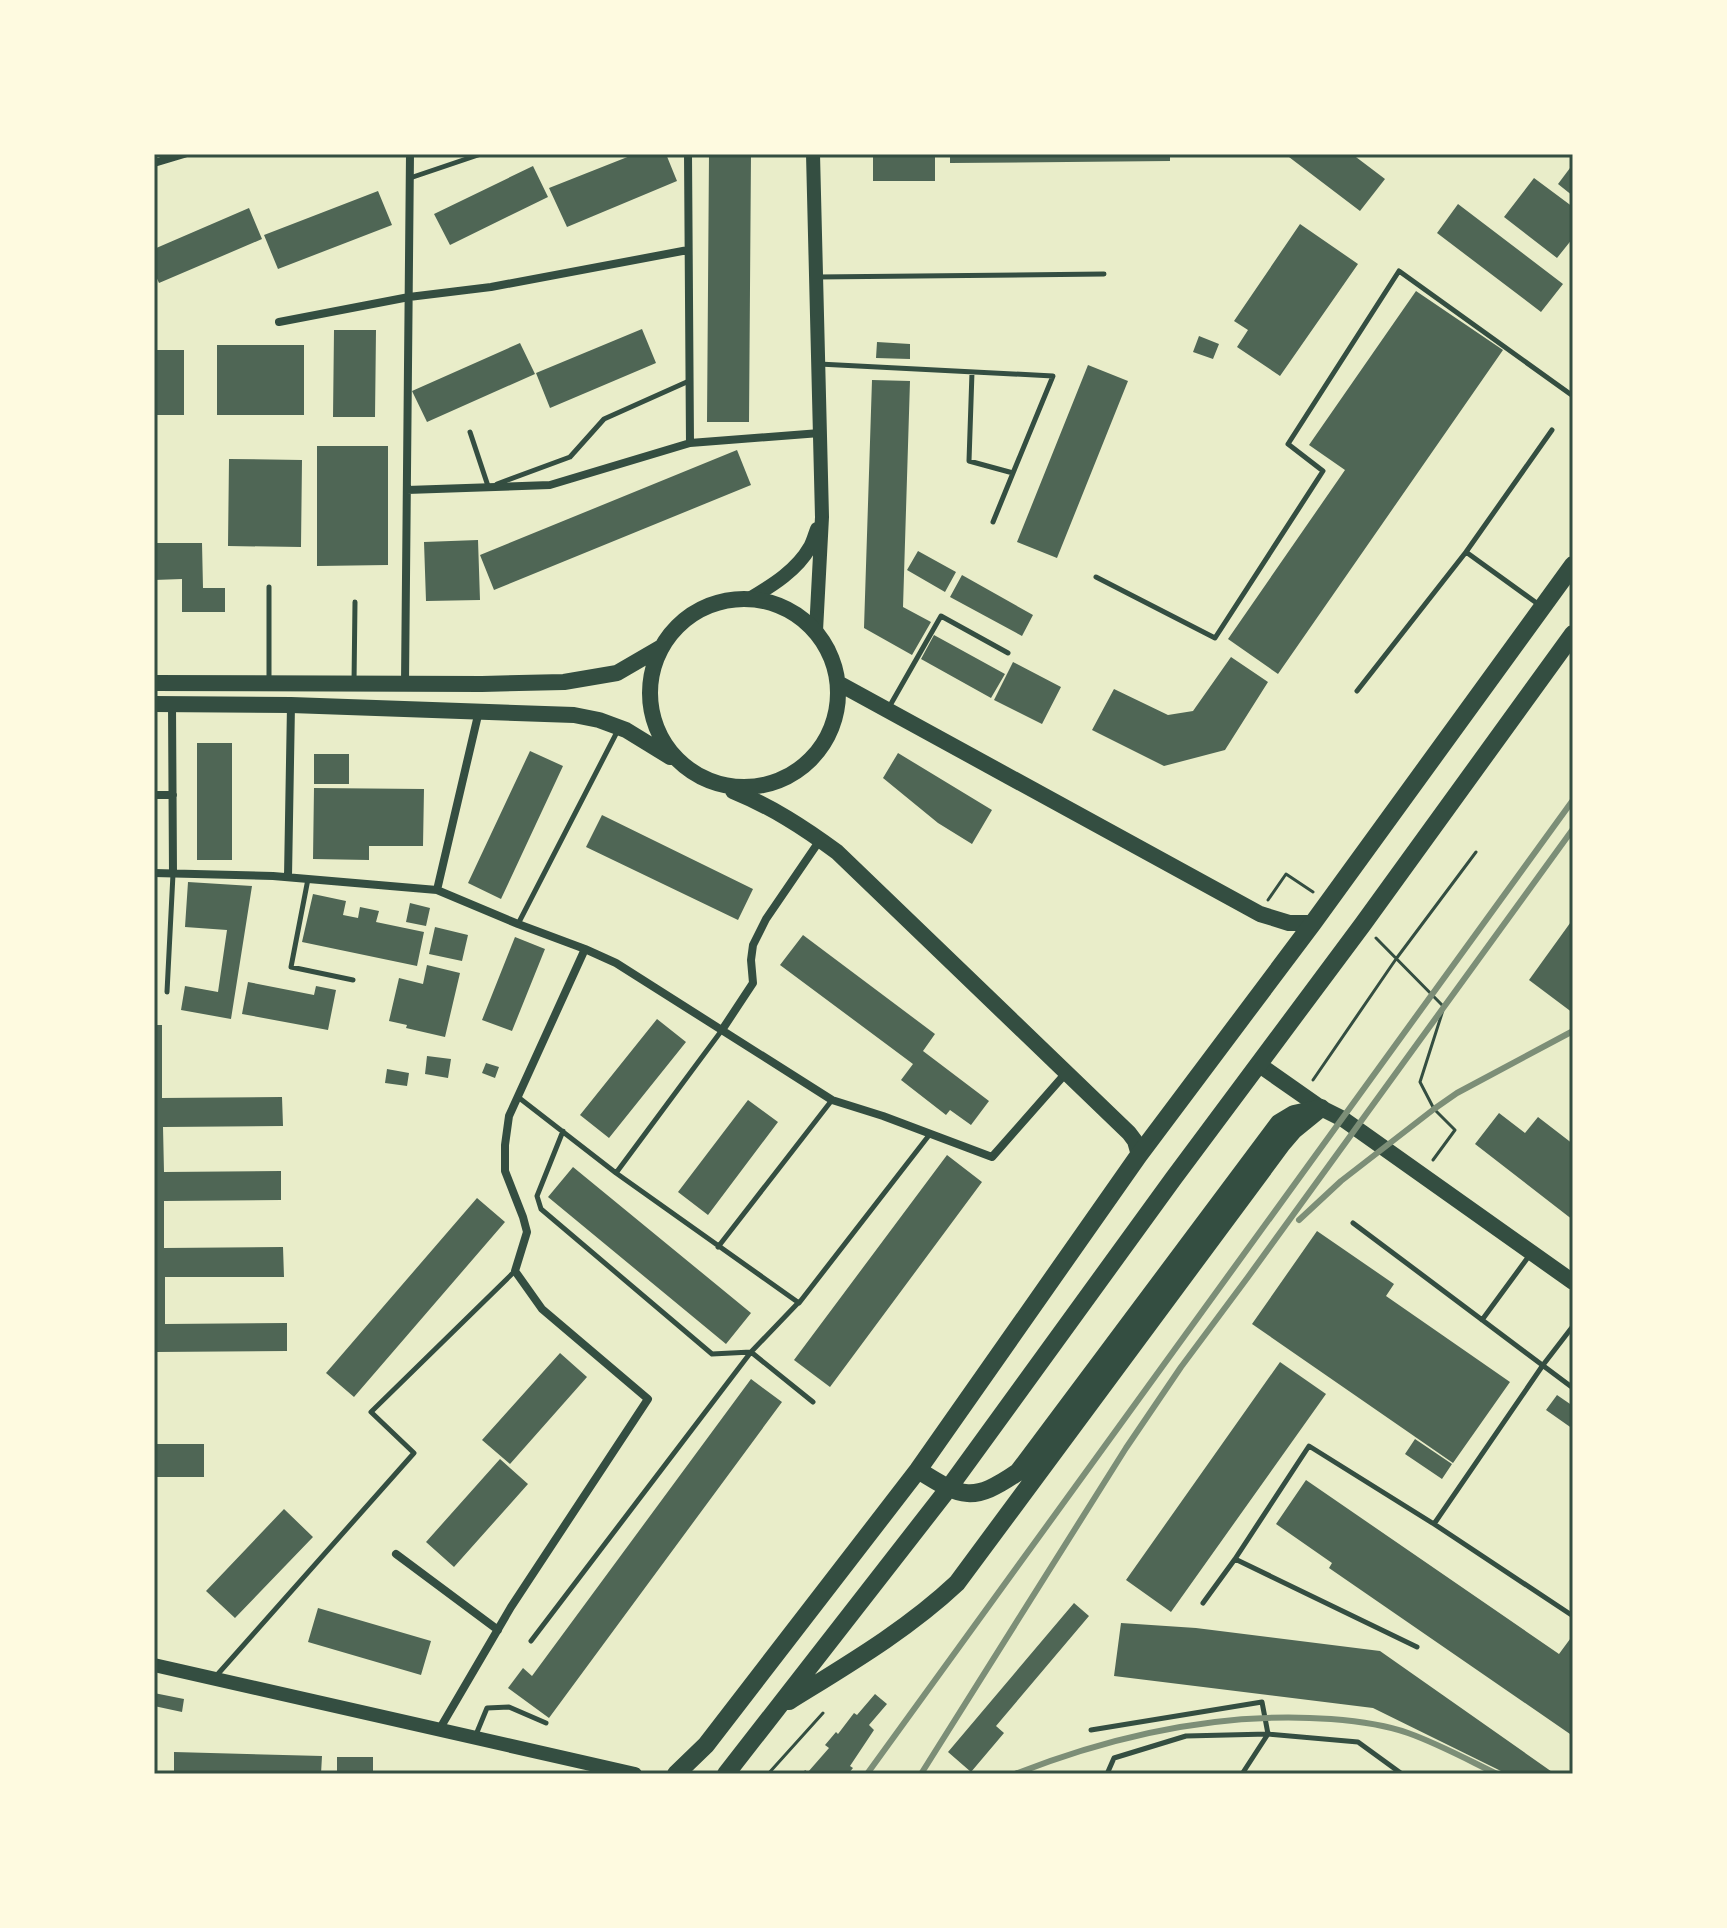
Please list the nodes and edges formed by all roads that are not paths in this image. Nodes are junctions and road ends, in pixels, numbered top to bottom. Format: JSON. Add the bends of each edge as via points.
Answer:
{"nodes":[{"id":1,"x":184,"y":154,"type":"edge"},
{"id":2,"x":410,"y":154,"type":"edge"},
{"id":3,"x":446,"y":154,"type":"edge"},
{"id":4,"x":481,"y":154,"type":"edge"},
{"id":5,"x":688,"y":154,"type":"edge"},
{"id":6,"x":813,"y":154,"type":"edge"},
{"id":7,"x":154,"y":163,"type":"edge"},
{"id":8,"x":449,"y":165,"type":"junction"},
{"id":9,"x":410,"y":178,"type":"junction"},
{"id":10,"x":688,"y":250,"type":"junction"},
{"id":11,"x":1104,"y":274,"type":"dead end"},
{"id":12,"x":816,"y":277,"type":"junction"},
{"id":13,"x":409,"y":297,"type":"junction"},
{"id":14,"x":279,"y":322,"type":"dead end"},
{"id":15,"x":818,"y":364,"type":"junction"},
{"id":16,"x":972,"y":372,"type":"junction"},
{"id":17,"x":690,"y":380,"type":"junction"},
{"id":18,"x":1573,"y":396,"type":"edge"},
{"id":19,"x":1552,"y":430,"type":"dead end"},
{"id":20,"x":470,"y":432,"type":"dead end"},
{"id":21,"x":820,"y":433,"type":"junction"},
{"id":22,"x":690,"y":443,"type":"junction"},
{"id":23,"x":1013,"y":473,"type":"junction"},
{"id":24,"x":488,"y":487,"type":"junction"},
{"id":25,"x":407,"y":490,"type":"junction"},
{"id":26,"x":822,"y":517,"type":"junction"},
{"id":27,"x":993,"y":522,"type":"dead end"},
{"id":28,"x":1466,"y":552,"type":"junction"},
{"id":29,"x":1573,"y":565,"type":"edge"},
{"id":30,"x":1096,"y":577,"type":"dead end"},
{"id":31,"x":269,"y":587,"type":"dead end"},
{"id":32,"x":751,"y":598,"type":"junction"},
{"id":33,"x":355,"y":602,"type":"dead end"},
{"id":34,"x":1542,"y":607,"type":"junction"},
{"id":35,"x":816,"y":631,"type":"junction"},
{"id":36,"x":1573,"y":634,"type":"edge"},
{"id":37,"x":660,"y":648,"type":"junction"},
{"id":38,"x":1008,"y":653,"type":"dead end"},
{"id":39,"x":154,"y":683,"type":"edge"},
{"id":40,"x":269,"y":683,"type":"junction"},
{"id":41,"x":838,"y":683,"type":"junction"},
{"id":42,"x":354,"y":684,"type":"junction"},
{"id":43,"x":405,"y":684,"type":"junction"},
{"id":44,"x":1357,"y":691,"type":"dead end"},
{"id":45,"x":154,"y":704,"type":"edge"},
{"id":46,"x":172,"y":705,"type":"junction"},
{"id":47,"x":291,"y":705,"type":"junction"},
{"id":48,"x":888,"y":710,"type":"junction"},
{"id":49,"x":479,"y":711,"type":"junction"},
{"id":50,"x":619,"y":727,"type":"junction"},
{"id":51,"x":679,"y":762,"type":"junction"},
{"id":52,"x":717,"y":784,"type":"junction"},
{"id":53,"x":154,"y":795,"type":"edge"},
{"id":54,"x":173,"y":795,"type":"junction"},
{"id":55,"x":820,"y":840,"type":"junction"},
{"id":56,"x":154,"y":873,"type":"edge"},
{"id":57,"x":173,"y":873,"type":"junction"},
{"id":58,"x":288,"y":877,"type":"junction"},
{"id":59,"x":308,"y":879,"type":"junction"},
{"id":60,"x":437,"y":890,"type":"junction"},
{"id":61,"x":1313,"y":923,"type":"junction"},
{"id":62,"x":518,"y":924,"type":"junction"},
{"id":63,"x":585,"y":949,"type":"junction"},
{"id":64,"x":353,"y":980,"type":"dead end"},
{"id":65,"x":167,"y":992,"type":"dead end"},
{"id":66,"x":722,"y":1030,"type":"junction"},
{"id":67,"x":1258,"y":1064,"type":"junction"},
{"id":68,"x":1066,"y":1072,"type":"junction"},
{"id":69,"x":518,"y":1097,"type":"junction"},
{"id":70,"x":832,"y":1100,"type":"junction"},
{"id":71,"x":1321,"y":1108,"type":"junction"},
{"id":72,"x":563,"y":1131,"type":"junction"},
{"id":73,"x":931,"y":1133,"type":"junction"},
{"id":74,"x":1139,"y":1155,"type":"junction"},
{"id":75,"x":616,"y":1173,"type":"junction"},
{"id":76,"x":1353,"y":1223,"type":"dead end"},
{"id":77,"x":718,"y":1247,"type":"junction"},
{"id":78,"x":1532,"y":1252,"type":"junction"},
{"id":79,"x":515,"y":1271,"type":"junction"},
{"id":80,"x":1573,"y":1282,"type":"edge"},
{"id":81,"x":799,"y":1303,"type":"junction"},
{"id":82,"x":1482,"y":1320,"type":"junction"},
{"id":83,"x":1573,"y":1326,"type":"edge"},
{"id":84,"x":751,"y":1352,"type":"junction"},
{"id":85,"x":1543,"y":1365,"type":"junction"},
{"id":86,"x":1573,"y":1388,"type":"edge"},
{"id":87,"x":813,"y":1402,"type":"dead end"},
{"id":88,"x":918,"y":1470,"type":"junction"},
{"id":89,"x":948,"y":1489,"type":"junction"},
{"id":90,"x":1434,"y":1524,"type":"junction"},
{"id":91,"x":396,"y":1554,"type":"dead end"},
{"id":92,"x":1235,"y":1559,"type":"junction"},
{"id":93,"x":1203,"y":1603,"type":"dead end"},
{"id":94,"x":1573,"y":1616,"type":"edge"},
{"id":95,"x":498,"y":1630,"type":"junction"},
{"id":96,"x":531,"y":1641,"type":"dead end"},
{"id":97,"x":1417,"y":1647,"type":"dead end"},
{"id":98,"x":154,"y":1665,"type":"edge"},
{"id":99,"x":214,"y":1679,"type":"junction"},
{"id":100,"x":779,"y":1708,"type":"junction"},
{"id":101,"x":546,"y":1723,"type":"dead end"},
{"id":102,"x":439,"y":1730,"type":"junction"},
{"id":103,"x":1091,"y":1730,"type":"dead end"},
{"id":104,"x":1268,"y":1734,"type":"junction"},
{"id":105,"x":474,"y":1738,"type":"junction"},
{"id":106,"x":635,"y":1774,"type":"edge"},
{"id":107,"x":676,"y":1774,"type":"edge"},
{"id":108,"x":726,"y":1774,"type":"edge"},
{"id":109,"x":1107,"y":1774,"type":"edge"},
{"id":110,"x":1242,"y":1774,"type":"edge"},
{"id":111,"x":1402,"y":1774,"type":"edge"}],
"edges":[{"from":1,"to":7,"type":"street"},
{"from":2,"to":9,"type":"street"},
{"from":3,"to":8,"type":"lane"},
{"from":4,"to":8,"type":"lane"},
{"from":5,"to":10,"type":"street"},
{"from":6,"to":12,"type":"street"},
{"from":8,"to":9,"type":"lane"},
{"from":9,"to":13,"type":"street"},
{"from":10,"to":13,"type":"street"},
{"from":10,"to":17,"type":"street"},
{"from":11,"to":12,"type":"lane"},
{"from":12,"to":15,"type":"street"},
{"from":13,"to":14,"type":"street"},
{"from":13,"to":25,"type":"street"},
{"from":15,"to":16,"type":"lane"},
{"from":15,"to":21,"type":"street"},
{"from":16,"to":23,"type":"lane","via":[[969,461]]},
{"from":16,"to":23,"type":"lane","via":[[1053,376]]},
{"from":17,"to":22,"type":"street"},
{"from":17,"to":24,"type":"lane","via":[[604,419],[570,457]]},
{"from":18,"to":30,"type":"lane","via":[[1399,271],[1288,444],[1323,471],[1215,638]]},
{"from":19,"to":28,"type":"lane"},
{"from":20,"to":24,"type":"lane"},
{"from":21,"to":22,"type":"street"},
{"from":21,"to":26,"type":"street"},
{"from":22,"to":24,"type":"street","via":[[550,485]]},
{"from":23,"to":27,"type":"lane"},
{"from":24,"to":25,"type":"street"},
{"from":25,"to":43,"type":"street"},
{"from":26,"to":32,"type":"street","via":[[810,547],[778,583]]},
{"from":26,"to":35,"type":"street"},
{"from":28,"to":34,"type":"lane"},
{"from":28,"to":44,"type":"lane"},
{"from":29,"to":34,"type":"main road"},
{"from":31,"to":40,"type":"lane"},
{"from":32,"to":35,"type":"main road","via":[[776,604]]},
{"from":32,"to":37,"type":"main road","via":[[724,600],[699,610]]},
{"from":33,"to":42,"type":"lane"},
{"from":34,"to":61,"type":"main road"},
{"from":35,"to":41,"type":"main road","via":[[831,655]]},
{"from":36,"to":67,"type":"main road"},
{"from":37,"to":43,"type":"main road","via":[[617,673],[564,682]]},
{"from":37,"to":51,"type":"main road","via":[[650,677],[650,708],[660,737]]},
{"from":38,"to":48,"type":"lane","via":[[941,616]]},
{"from":39,"to":40,"type":"main road"},
{"from":40,"to":42,"type":"main road"},
{"from":41,"to":48,"type":"main road"},
{"from":41,"to":52,"type":"main road","via":[[837,713],[825,742],[805,765],[778,781],[748,787]]},
{"from":42,"to":43,"type":"main road"},
{"from":45,"to":46,"type":"main road"},
{"from":46,"to":47,"type":"main road"},
{"from":46,"to":54,"type":"street"},
{"from":47,"to":49,"type":"main road"},
{"from":47,"to":58,"type":"street"},
{"from":48,"to":61,"type":"main road","via":[[1260,914],[1289,923]]},
{"from":49,"to":50,"type":"main road","via":[[574,715]]},
{"from":49,"to":60,"type":"street"},
{"from":50,"to":51,"type":"main road"},
{"from":50,"to":62,"type":"lane"},
{"from":51,"to":52,"type":"main road"},
{"from":52,"to":55,"type":"main road","via":[[767,805]]},
{"from":53,"to":54,"type":"street"},
{"from":54,"to":57,"type":"street"},
{"from":55,"to":66,"type":"street","via":[[766,919],[753,945],[753,983]]},
{"from":55,"to":68,"type":"main road"},
{"from":56,"to":57,"type":"street"},
{"from":57,"to":58,"type":"street"},
{"from":57,"to":65,"type":"lane"},
{"from":58,"to":59,"type":"street"},
{"from":59,"to":60,"type":"street"},
{"from":59,"to":64,"type":"lane","via":[[291,967]]},
{"from":60,"to":62,"type":"street"},
{"from":61,"to":74,"type":"main road"},
{"from":62,"to":63,"type":"street"},
{"from":63,"to":66,"type":"street"},
{"from":63,"to":69,"type":"street"},
{"from":66,"to":70,"type":"street"},
{"from":66,"to":75,"type":"lane"},
{"from":67,"to":71,"type":"main road"},
{"from":67,"to":89,"type":"main road"},
{"from":68,"to":73,"type":"street","via":[[992,1157]]},
{"from":68,"to":74,"type":"main road","via":[[1129,1133]]},
{"from":69,"to":72,"type":"lane"},
{"from":69,"to":79,"type":"street","via":[[505,1145],[505,1171],[527,1232]]},
{"from":70,"to":73,"type":"street"},
{"from":70,"to":77,"type":"lane"},
{"from":71,"to":78,"type":"main road"},
{"from":71,"to":89,"type":"main road","via":[[1279,1123],[1018,1472],[977,1493]]},
{"from":71,"to":100,"type":"main road","via":[[1282,1144],[957,1583],[902,1628]]},
{"from":72,"to":75,"type":"lane"},
{"from":72,"to":84,"type":"lane","via":[[537,1196],[541,1209],[712,1354]]},
{"from":73,"to":81,"type":"lane"},
{"from":74,"to":88,"type":"main road"},
{"from":75,"to":77,"type":"lane"},
{"from":76,"to":82,"type":"lane"},
{"from":77,"to":81,"type":"lane"},
{"from":78,"to":80,"type":"main road"},
{"from":78,"to":82,"type":"lane"},
{"from":79,"to":95,"type":"street","via":[[542,1309],[648,1399]]},
{"from":79,"to":99,"type":"lane","via":[[371,1412],[414,1453]]},
{"from":81,"to":84,"type":"lane"},
{"from":82,"to":85,"type":"lane"},
{"from":83,"to":85,"type":"lane"},
{"from":84,"to":87,"type":"lane"},
{"from":84,"to":96,"type":"lane"},
{"from":85,"to":86,"type":"lane"},
{"from":85,"to":90,"type":"lane"},
{"from":88,"to":89,"type":"main road"},
{"from":88,"to":107,"type":"main road","via":[[706,1745]]},
{"from":89,"to":100,"type":"main road"},
{"from":90,"to":92,"type":"lane","via":[[1309,1446]]},
{"from":90,"to":94,"type":"lane"},
{"from":91,"to":95,"type":"street"},
{"from":92,"to":93,"type":"lane"},
{"from":92,"to":97,"type":"lane"},
{"from":95,"to":102,"type":"street"},
{"from":98,"to":99,"type":"street"},
{"from":99,"to":102,"type":"street"},
{"from":100,"to":108,"type":"main road"},
{"from":101,"to":105,"type":"lane","via":[[509,1707],[487,1708]]},
{"from":102,"to":105,"type":"street"},
{"from":103,"to":104,"type":"lane","via":[[1262,1702]]},
{"from":104,"to":109,"type":"lane","via":[[1186,1736],[1114,1758]]},
{"from":104,"to":110,"type":"lane"},
{"from":104,"to":111,"type":"lane","via":[[1358,1742]]},
{"from":105,"to":106,"type":"street"}]}
